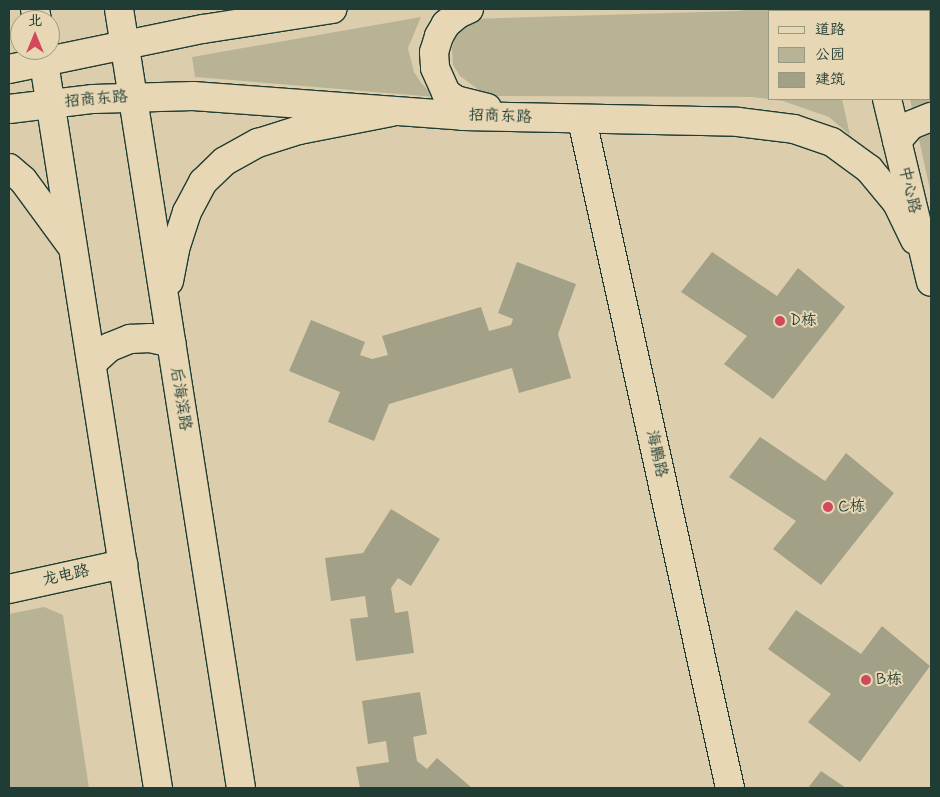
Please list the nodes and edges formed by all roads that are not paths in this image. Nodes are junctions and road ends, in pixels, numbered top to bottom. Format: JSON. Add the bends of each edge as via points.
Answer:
{"nodes":[{"id":1,"x":119,"y":9,"type":"edge"},
{"id":2,"x":332,"y":9,"type":"edge"},
{"id":3,"x":469,"y":9,"type":"edge"},
{"id":4,"x":125,"y":47,"type":"junction"},
{"id":5,"x":60,"y":54,"type":"edge"},
{"id":6,"x":33,"y":60,"type":"edge"},
{"id":7,"x":44,"y":60,"type":"edge"},
{"id":8,"x":9,"y":69,"type":"edge"},
{"id":9,"x":133,"y":97,"type":"junction"},
{"id":10,"x":887,"y":100,"type":"edge"},
{"id":11,"x":50,"y":104,"type":"junction"},
{"id":12,"x":9,"y":109,"type":"edge"},
{"id":13,"x":391,"y":112,"type":"junction"},
{"id":14,"x":930,"y":117,"type":"edge"},
{"id":15,"x":543,"y":118,"type":"junction"},
{"id":16,"x":582,"y":120,"type":"junction"},
{"id":17,"x":897,"y":141,"type":"junction"},
{"id":18,"x":9,"y":168,"type":"edge"},
{"id":19,"x":75,"y":252,"type":"junction"},
{"id":20,"x":929,"y":273,"type":"edge"},
{"id":21,"x":165,"y":302,"type":"junction"},
{"id":22,"x":171,"y":342,"type":"junction"},
{"id":23,"x":92,"y":362,"type":"junction"},
{"id":24,"x":123,"y":564,"type":"junction"},
{"id":25,"x":9,"y":589,"type":"edge"},
{"id":26,"x":158,"y":788,"type":"edge"},
{"id":27,"x":241,"y":788,"type":"edge"},
{"id":28,"x":730,"y":788,"type":"edge"}],
"edges":[{"from":1,"to":4,"type":"street","name":"后海滨路"},
{"from":2,"to":4,"type":"street","via":[[203,29]]},
{"from":3,"to":15,"type":"street","via":[[446,24],[436,44],[435,68],[446,93],[470,104]]},
{"from":4,"to":5,"type":"street"},
{"from":4,"to":9,"type":"street","name":"后海滨路"},
{"from":6,"to":8,"type":"street"},
{"from":7,"to":11,"type":"street"},
{"from":9,"to":11,"type":"street","name":"招商东路"},
{"from":9,"to":13,"type":"street","name":"招商东路","via":[[193,96]]},
{"from":9,"to":21,"type":"street","name":"后海滨路"},
{"from":10,"to":17,"type":"street","name":"中心路"},
{"from":11,"to":12,"type":"street","name":"招商东路"},
{"from":11,"to":19,"type":"street"},
{"from":13,"to":15,"type":"street","name":"招商东路"},
{"from":13,"to":21,"type":"street","via":[[298,130],[258,143],[226,161],[203,182],[187,212],[175,249]]},
{"from":14,"to":17,"type":"street","via":[[911,125]]},
{"from":15,"to":16,"type":"street","name":"招商东路"},
{"from":16,"to":20,"type":"street","name":"招商东路","via":[[738,122],[794,129],[832,142],[869,169],[897,203]]},
{"from":16,"to":28,"type":"street","name":"海鹏路"},
{"from":17,"to":20,"type":"street","name":"中心路"},
{"from":18,"to":19,"type":"street","via":[[23,180]]},
{"from":19,"to":23,"type":"street"},
{"from":21,"to":22,"type":"street","name":"后海滨路"},
{"from":22,"to":23,"type":"street","via":[[150,338],[130,340],[110,347]]},
{"from":22,"to":27,"type":"street","name":"后海滨路"},
{"from":23,"to":24,"type":"street"},
{"from":24,"to":25,"type":"street","name":"龙电路"},
{"from":24,"to":26,"type":"street"}]}
